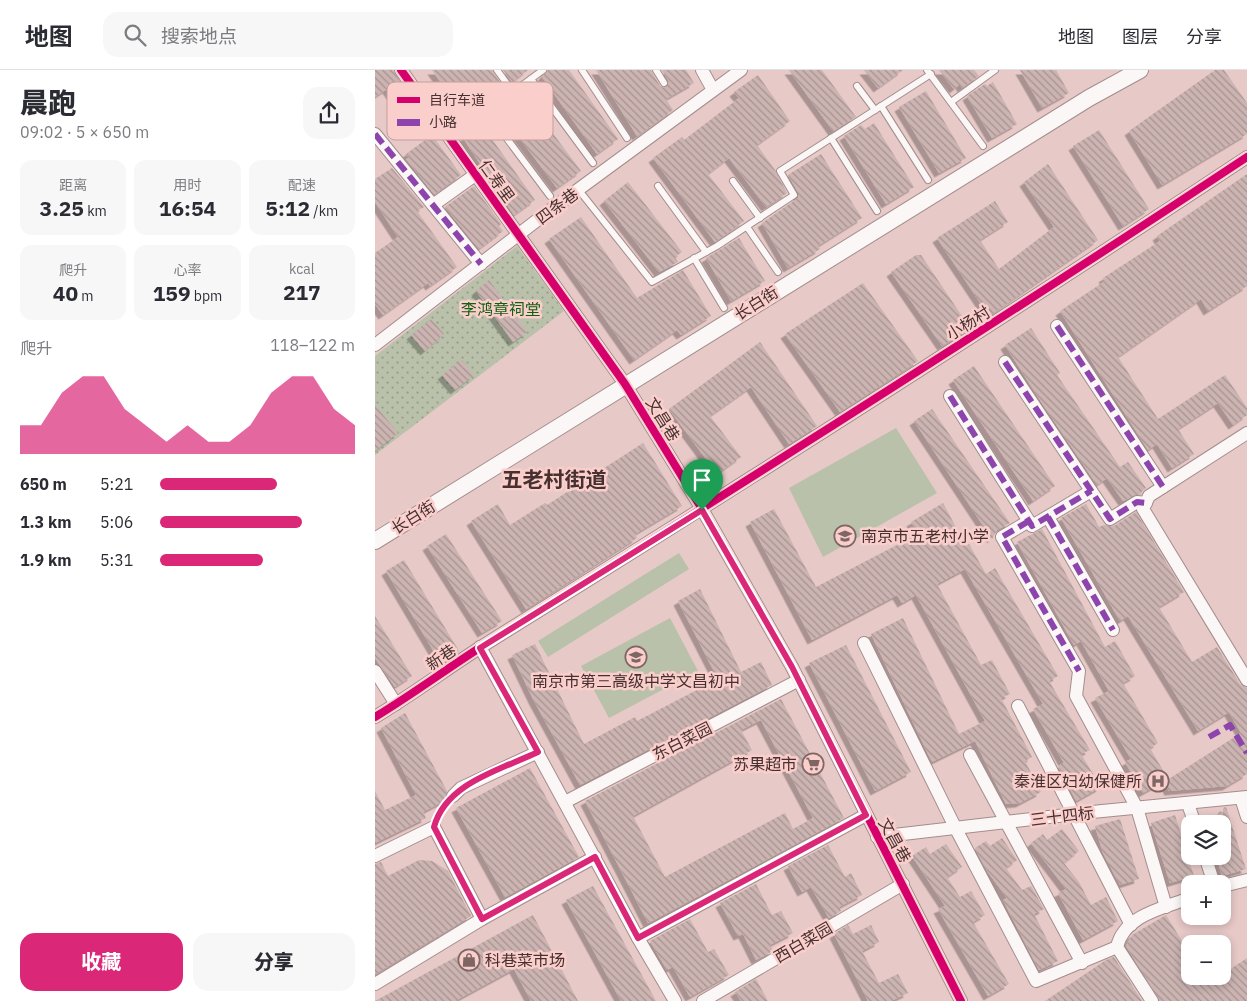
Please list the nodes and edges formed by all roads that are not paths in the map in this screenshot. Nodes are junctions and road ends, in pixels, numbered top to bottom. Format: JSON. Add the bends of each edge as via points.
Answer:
{"nodes":[{"id":1,"x":401,"y":70,"type":"edge"},
{"id":2,"x":497,"y":70,"type":"edge"},
{"id":3,"x":543,"y":70,"type":"edge"},
{"id":4,"x":582,"y":70,"type":"edge"},
{"id":5,"x":656,"y":70,"type":"edge"},
{"id":6,"x":702,"y":70,"type":"edge"},
{"id":7,"x":741,"y":70,"type":"edge"},
{"id":8,"x":995,"y":70,"type":"edge"},
{"id":9,"x":1140,"y":70,"type":"edge"},
{"id":10,"x":929,"y":72,"type":"edge"},
{"id":11,"x":531,"y":79,"type":"junction"},
{"id":12,"x":409,"y":82,"type":"edge"},
{"id":13,"x":506,"y":82,"type":"edge"},
{"id":14,"x":527,"y":82,"type":"edge"},
{"id":15,"x":533,"y":82,"type":"edge"},
{"id":16,"x":664,"y":83,"type":"dead end"},
{"id":17,"x":857,"y":86,"type":"dead end"},
{"id":18,"x":713,"y":90,"type":"junction"},
{"id":19,"x":951,"y":102,"type":"junction"},
{"id":20,"x":881,"y":106,"type":"junction"},
{"id":21,"x":553,"y":109,"type":"edge"},
{"id":22,"x":875,"y":110,"type":"junction"},
{"id":23,"x":375,"y":134,"type":"edge"},
{"id":24,"x":627,"y":138,"type":"dead end"},
{"id":25,"x":831,"y":138,"type":"junction"},
{"id":26,"x":449,"y":140,"type":"edge"},
{"id":27,"x":508,"y":140,"type":"edge"},
{"id":28,"x":983,"y":146,"type":"dead end"},
{"id":29,"x":1247,"y":156,"type":"edge"},
{"id":30,"x":593,"y":163,"type":"dead end"},
{"id":31,"x":475,"y":175,"type":"junction"},
{"id":32,"x":733,"y":180,"type":"dead end"},
{"id":33,"x":927,"y":180,"type":"dead end"},
{"id":34,"x":658,"y":186,"type":"dead end"},
{"id":35,"x":579,"y":190,"type":"junction"},
{"id":36,"x":550,"y":196,"type":"dead end"},
{"id":37,"x":433,"y":205,"type":"junction"},
{"id":38,"x":877,"y":211,"type":"dead end"},
{"id":39,"x":760,"y":218,"type":"junction"},
{"id":40,"x":747,"y":227,"type":"junction"},
{"id":41,"x":519,"y":234,"type":"junction"},
{"id":42,"x":706,"y":252,"type":"junction"},
{"id":43,"x":694,"y":258,"type":"junction"},
{"id":44,"x":481,"y":264,"type":"junction"},
{"id":45,"x":778,"y":272,"type":"dead end"},
{"id":46,"x":724,"y":308,"type":"dead end"},
{"id":47,"x":1057,"y":326,"type":"dead end"},
{"id":48,"x":375,"y":345,"type":"edge"},
{"id":49,"x":1005,"y":362,"type":"dead end"},
{"id":50,"x":625,"y":384,"type":"junction"},
{"id":51,"x":950,"y":396,"type":"dead end"},
{"id":52,"x":1247,"y":433,"type":"edge"},
{"id":53,"x":1163,"y":487,"type":"junction"},
{"id":54,"x":1091,"y":491,"type":"junction"},
{"id":55,"x":1146,"y":503,"type":"junction"},
{"id":56,"x":702,"y":510,"type":"junction"},
{"id":57,"x":1048,"y":517,"type":"junction"},
{"id":58,"x":1029,"y":521,"type":"junction"},
{"id":59,"x":375,"y":541,"type":"edge"},
{"id":60,"x":1113,"y":630,"type":"dead end"},
{"id":61,"x":864,"y":643,"type":"dead end"},
{"id":62,"x":480,"y":648,"type":"junction"},
{"id":63,"x":375,"y":672,"type":"edge"},
{"id":64,"x":799,"y":680,"type":"junction"},
{"id":65,"x":1247,"y":680,"type":"edge"},
{"id":66,"x":396,"y":704,"type":"junction"},
{"id":67,"x":1018,"y":706,"type":"dead end"},
{"id":68,"x":375,"y":717,"type":"edge"},
{"id":69,"x":538,"y":752,"type":"junction"},
{"id":70,"x":970,"y":755,"type":"dead end"},
{"id":71,"x":453,"y":796,"type":"road end"},
{"id":72,"x":1244,"y":797,"type":"edge"},
{"id":73,"x":565,"y":802,"type":"junction"},
{"id":74,"x":1188,"y":804,"type":"junction"},
{"id":75,"x":1137,"y":808,"type":"junction"},
{"id":76,"x":1074,"y":814,"type":"junction"},
{"id":77,"x":866,"y":815,"type":"junction"},
{"id":78,"x":1192,"y":815,"type":"edge"},
{"id":79,"x":1247,"y":816,"type":"edge"},
{"id":80,"x":1005,"y":822,"type":"junction"},
{"id":81,"x":956,"y":829,"type":"junction"},
{"id":82,"x":877,"y":837,"type":"junction"},
{"id":83,"x":375,"y":856,"type":"edge"},
{"id":84,"x":595,"y":857,"type":"junction"},
{"id":85,"x":1247,"y":880,"type":"edge"},
{"id":86,"x":903,"y":884,"type":"junction"},
{"id":87,"x":1231,"y":884,"type":"edge"},
{"id":88,"x":1181,"y":901,"type":"edge"},
{"id":89,"x":1166,"y":907,"type":"junction"},
{"id":90,"x":482,"y":919,"type":"junction"},
{"id":91,"x":1131,"y":925,"type":"junction"},
{"id":92,"x":638,"y":938,"type":"junction"},
{"id":93,"x":1117,"y":947,"type":"junction"},
{"id":94,"x":1083,"y":963,"type":"junction"},
{"id":95,"x":375,"y":984,"type":"edge"},
{"id":96,"x":675,"y":1001,"type":"edge"},
{"id":97,"x":703,"y":1001,"type":"edge"},
{"id":98,"x":961,"y":1001,"type":"edge"},
{"id":99,"x":1152,"y":1001,"type":"edge"}],
"edges":[{"from":1,"to":12,"type":"street","name":"仁寿里"},
{"from":2,"to":13,"type":"lane"},
{"from":3,"to":11,"type":"lane"},
{"from":4,"to":24,"type":"lane"},
{"from":5,"to":16,"type":"lane"},
{"from":6,"to":18,"type":"street"},
{"from":7,"to":18,"type":"street","name":"四条巷"},
{"from":8,"to":19,"type":"lane"},
{"from":9,"to":50,"type":"street","name":"长白街","via":[[1089,98]]},
{"from":10,"to":19,"type":"lane"},
{"from":10,"to":20,"type":"lane"},
{"from":11,"to":14,"type":"lane"},
{"from":11,"to":15,"type":"lane"},
{"from":17,"to":22,"type":"lane"},
{"from":18,"to":35,"type":"street","name":"四条巷"},
{"from":19,"to":28,"type":"lane"},
{"from":20,"to":22,"type":"lane"},
{"from":20,"to":33,"type":"lane"},
{"from":21,"to":30,"type":"lane"},
{"from":22,"to":25,"type":"lane"},
{"from":23,"to":37,"type":"street"},
{"from":25,"to":38,"type":"lane"},
{"from":25,"to":39,"type":"lane","via":[[781,171],[794,195]]},
{"from":26,"to":31,"type":"street","name":"仁寿里"},
{"from":27,"to":36,"type":"lane"},
{"from":29,"to":56,"type":"street","name":"小杨村","via":[[1065,278]]},
{"from":31,"to":37,"type":"street"},
{"from":31,"to":41,"type":"street","name":"仁寿里"},
{"from":32,"to":39,"type":"lane"},
{"from":34,"to":42,"type":"lane"},
{"from":35,"to":41,"type":"street","name":"四条巷"},
{"from":35,"to":43,"type":"lane","via":[[652,282]]},
{"from":37,"to":44,"type":"street"},
{"from":39,"to":40,"type":"lane"},
{"from":40,"to":42,"type":"lane"},
{"from":40,"to":45,"type":"lane"},
{"from":41,"to":44,"type":"street","name":"四条巷"},
{"from":41,"to":50,"type":"street","name":"文昌巷"},
{"from":42,"to":43,"type":"lane"},
{"from":43,"to":46,"type":"lane"},
{"from":44,"to":48,"type":"street","name":"四条巷"},
{"from":47,"to":53,"type":"street"},
{"from":49,"to":54,"type":"street"},
{"from":50,"to":56,"type":"street","name":"文昌巷"},
{"from":50,"to":59,"type":"street","name":"长白街"},
{"from":51,"to":58,"type":"street"},
{"from":52,"to":53,"type":"street"},
{"from":53,"to":55,"type":"street","via":[[1149,496]]},
{"from":54,"to":55,"type":"street","via":[[1110,519],[1137,502]]},
{"from":54,"to":57,"type":"street"},
{"from":55,"to":65,"type":"street","via":[[1143,509]]},
{"from":56,"to":62,"type":"street","name":"新巷"},
{"from":56,"to":64,"type":"street","name":"文昌巷"},
{"from":57,"to":58,"type":"street","via":[[1032,526]]},
{"from":57,"to":60,"type":"street"},
{"from":58,"to":75,"type":"street","via":[[1002,537],[1079,671],[1076,696]]},
{"from":61,"to":81,"type":"street"},
{"from":62,"to":66,"type":"street","name":"新巷"},
{"from":62,"to":69,"type":"street"},
{"from":63,"to":66,"type":"street"},
{"from":64,"to":73,"type":"street","name":"东白菜园"},
{"from":64,"to":77,"type":"street","name":"文昌巷"},
{"from":66,"to":68,"type":"street","name":"新巷"},
{"from":67,"to":76,"type":"street"},
{"from":69,"to":71,"type":"street","via":[[461,788]]},
{"from":69,"to":73,"type":"street"},
{"from":70,"to":80,"type":"street"},
{"from":72,"to":74,"type":"street","name":"三十四标"},
{"from":72,"to":79,"type":"street"},
{"from":73,"to":84,"type":"street"},
{"from":74,"to":75,"type":"street","name":"三十四标"},
{"from":74,"to":78,"type":"street"},
{"from":75,"to":76,"type":"street","name":"三十四标"},
{"from":75,"to":89,"type":"street"},
{"from":76,"to":80,"type":"street","name":"三十四标"},
{"from":76,"to":91,"type":"street"},
{"from":77,"to":82,"type":"street","name":"文昌巷"},
{"from":77,"to":92,"type":"street"},
{"from":80,"to":81,"type":"street","name":"三十四标"},
{"from":80,"to":94,"type":"street"},
{"from":81,"to":82,"type":"street","name":"三十四标"},
{"from":81,"to":94,"type":"street","via":[[1037,981]]},
{"from":82,"to":86,"type":"street","name":"文昌巷"},
{"from":83,"to":90,"type":"street","via":[[434,827]]},
{"from":84,"to":90,"type":"street"},
{"from":84,"to":92,"type":"street"},
{"from":85,"to":87,"type":"street"},
{"from":86,"to":97,"type":"street","name":"西白菜园"},
{"from":86,"to":98,"type":"street","name":"文昌巷"},
{"from":88,"to":89,"type":"street"},
{"from":89,"to":91,"type":"street","via":[[1141,916]]},
{"from":90,"to":95,"type":"street"},
{"from":91,"to":93,"type":"street"},
{"from":92,"to":96,"type":"street"},
{"from":93,"to":94,"type":"street"},
{"from":93,"to":99,"type":"street"}]}
